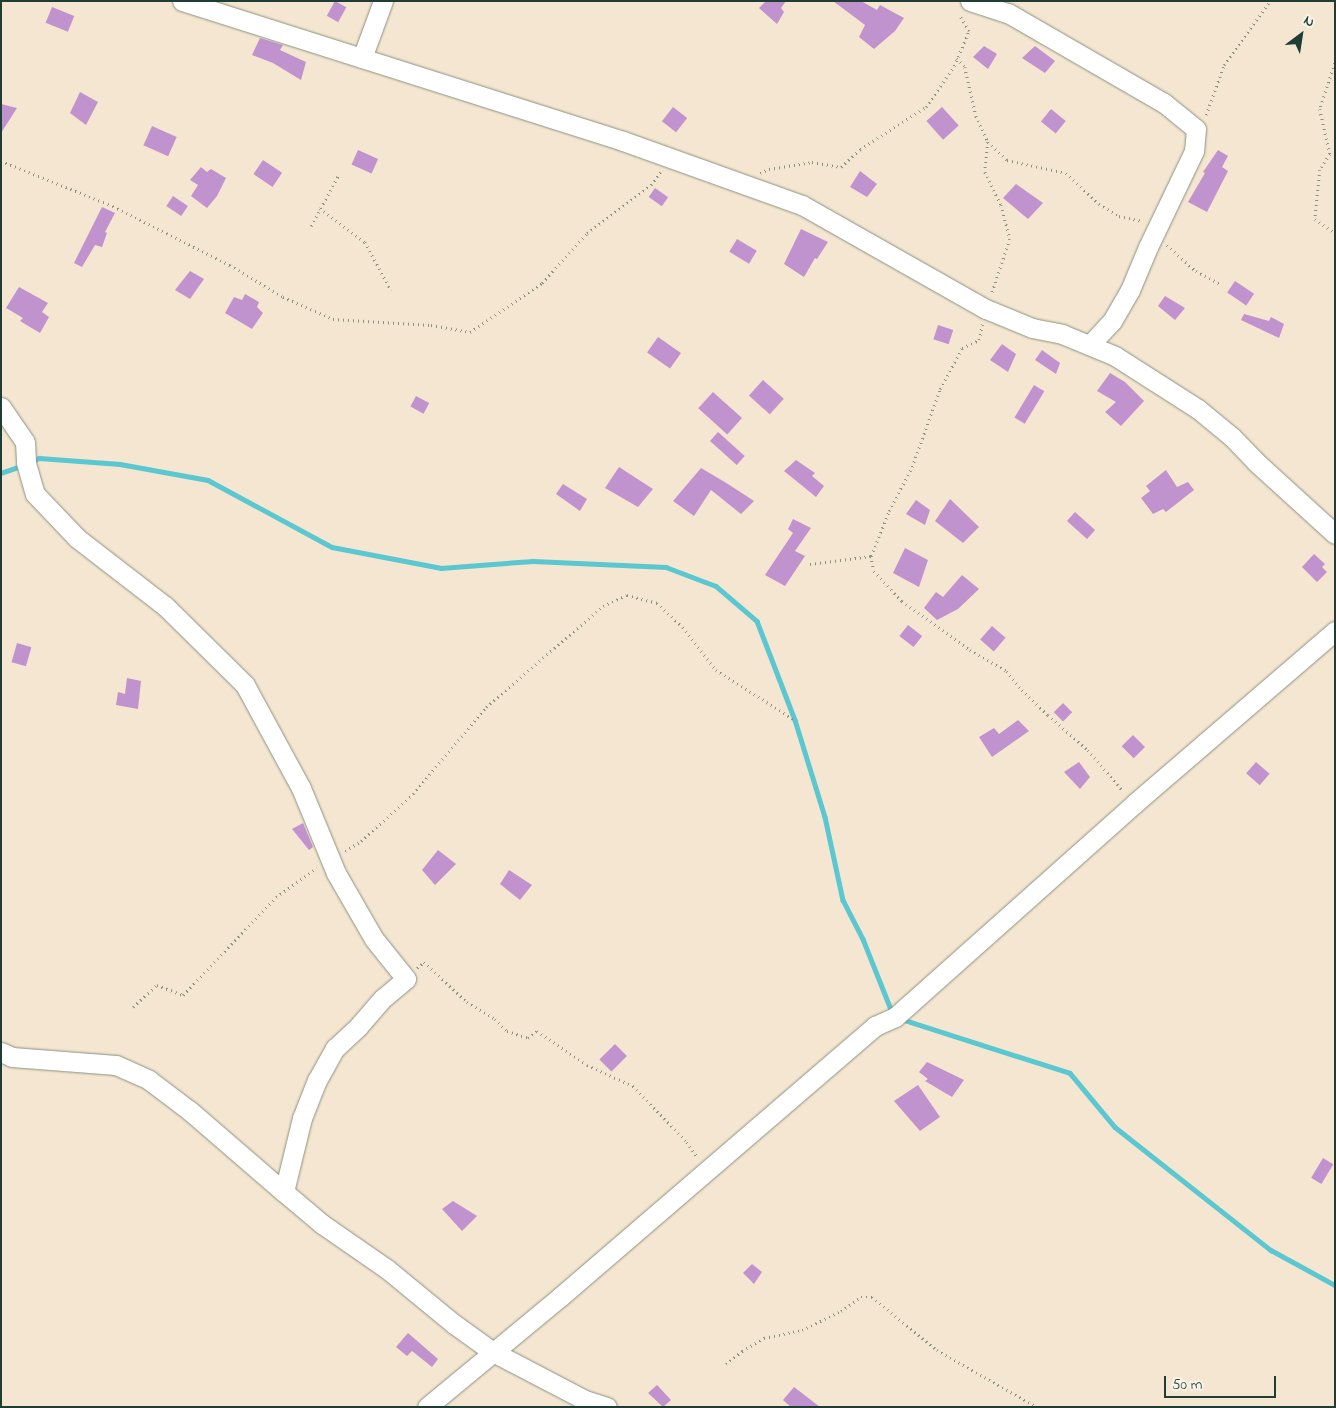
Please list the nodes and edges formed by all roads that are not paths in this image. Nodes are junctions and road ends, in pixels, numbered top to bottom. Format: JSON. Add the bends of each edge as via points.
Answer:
{"nodes":[{"id":1,"x":182,"y":1,"type":"edge"},
{"id":2,"x":383,"y":1,"type":"edge"},
{"id":3,"x":963,"y":5,"type":"edge"},
{"id":4,"x":362,"y":58,"type":"junction"},
{"id":5,"x":1090,"y":345,"type":"junction"},
{"id":6,"x":1,"y":407,"type":"edge"},
{"id":7,"x":1335,"y":534,"type":"edge"},
{"id":8,"x":1335,"y":631,"type":"edge"},
{"id":9,"x":1,"y":1052,"type":"edge"},
{"id":10,"x":284,"y":1192,"type":"junction"},
{"id":11,"x":493,"y":1352,"type":"junction"},
{"id":12,"x":427,"y":1407,"type":"edge"},
{"id":13,"x":607,"y":1407,"type":"edge"}],
"edges":[{"from":1,"to":4,"type":"street"},
{"from":2,"to":4,"type":"street"},
{"from":3,"to":5,"type":"street","via":[[1008,13],[1164,103],[1196,129],[1194,151],[1130,290],[1112,321]]},
{"from":4,"to":5,"type":"street","via":[[671,158],[802,205],[986,309],[1032,328],[1062,334]]},
{"from":5,"to":7,"type":"street","via":[[1115,356],[1198,409]]},
{"from":6,"to":10,"type":"street","via":[[25,442],[26,463],[35,494],[77,538],[165,606],[245,685],[302,788],[330,860],[374,938],[406,978],[336,1048],[317,1080],[302,1118]]},
{"from":8,"to":11,"type":"street","via":[[1135,803],[895,1018],[875,1026]]},
{"from":9,"to":10,"type":"street","via":[[12,1057],[116,1065],[149,1080]]},
{"from":10,"to":11,"type":"street"},
{"from":11,"to":12,"type":"street"},
{"from":11,"to":13,"type":"street","via":[[585,1400]]}]}
